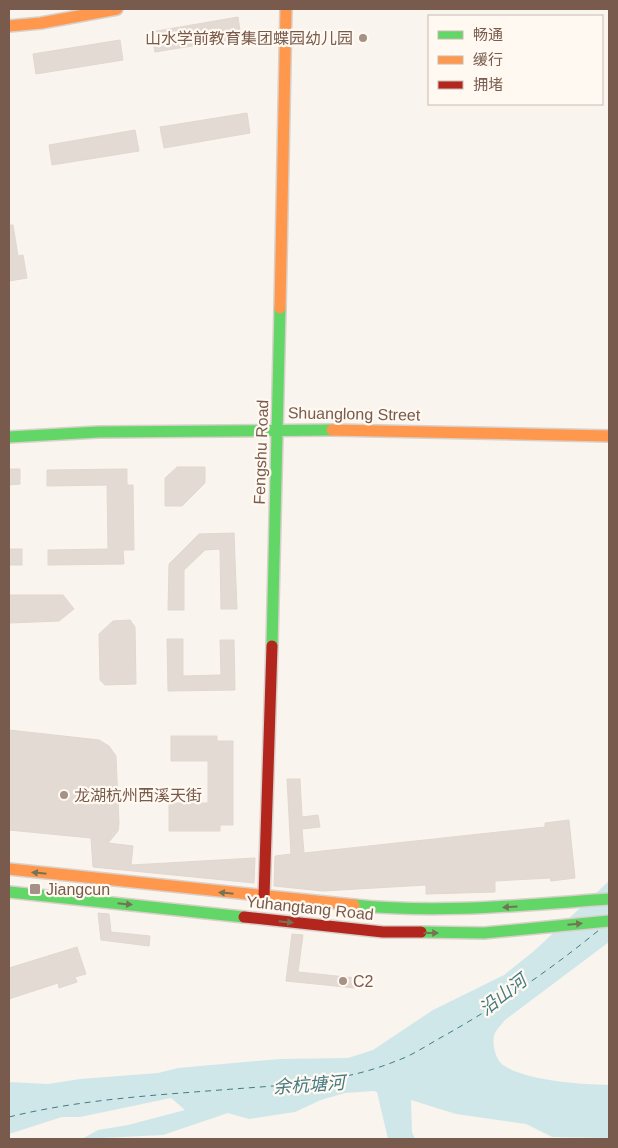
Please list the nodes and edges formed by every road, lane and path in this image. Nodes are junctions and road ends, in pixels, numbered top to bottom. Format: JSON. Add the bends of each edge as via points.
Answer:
{"nodes":[{"id":1,"x":117,"y":9,"type":"edge"},
{"id":2,"x":286,"y":9,"type":"edge"},
{"id":3,"x":9,"y":26,"type":"edge"},
{"id":4,"x":278,"y":429,"type":"junction"},
{"id":5,"x":609,"y":436,"type":"edge"},
{"id":6,"x":9,"y":437,"type":"edge"},
{"id":7,"x":9,"y":869,"type":"edge"},
{"id":8,"x":9,"y":892,"type":"edge"},
{"id":9,"x":264,"y":897,"type":"junction"},
{"id":10,"x":609,"y":898,"type":"edge"},
{"id":11,"x":609,"y":921,"type":"edge"}],
"edges":[{"from":1,"to":3,"type":"street"},
{"from":2,"to":4,"type":"street","name":"Fengshu Road"},
{"from":4,"to":5,"type":"street","name":"Shuanglong Street"},
{"from":4,"to":6,"type":"street","name":"Shuanglong Street"},
{"from":4,"to":9,"type":"street","name":"Fengshu Road"},
{"from":9,"to":7,"type":"street","name":"Yuhangtang Road","one_way":true},
{"from":8,"to":11,"type":"street","name":"Yuhangtang Road","one_way":true,"via":[[383,932],[484,933]]},
{"from":10,"to":9,"type":"street","name":"Yuhangtang Road","one_way":true,"via":[[476,909],[390,909]]}]}
